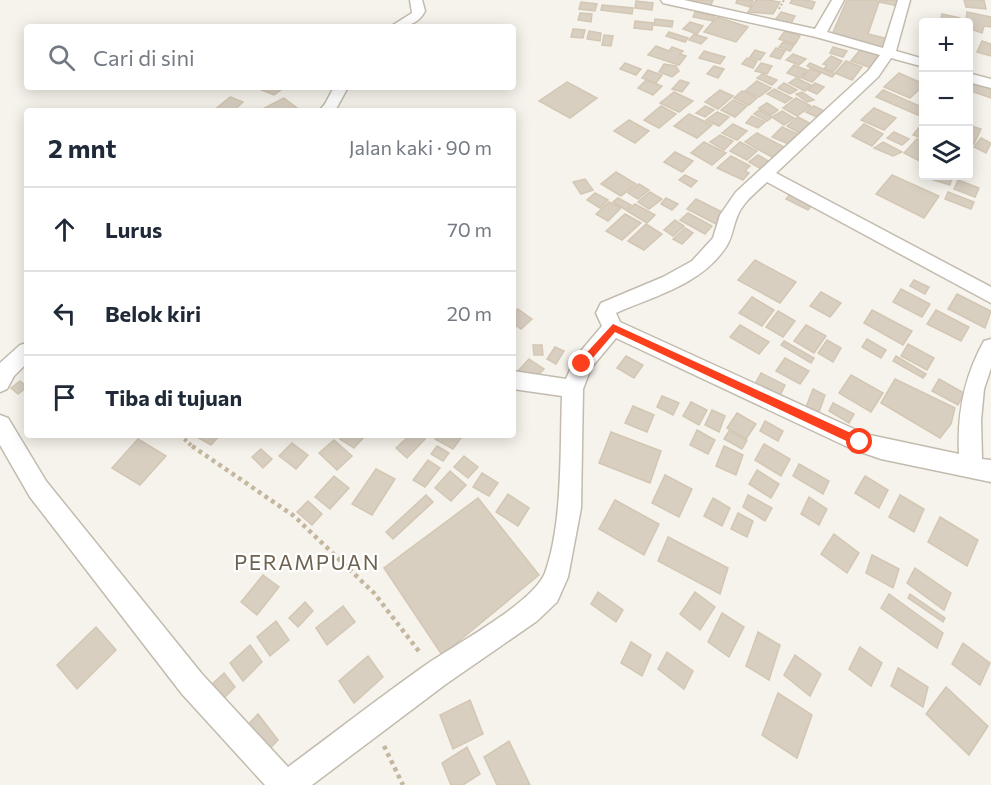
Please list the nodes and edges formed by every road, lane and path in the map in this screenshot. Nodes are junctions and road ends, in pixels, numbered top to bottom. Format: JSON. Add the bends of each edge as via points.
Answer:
{"nodes":[{"id":1,"x":416,"y":0,"type":"edge"},
{"id":2,"x":667,"y":0,"type":"edge"},
{"id":3,"x":838,"y":0,"type":"edge"},
{"id":4,"x":904,"y":0,"type":"edge"},
{"id":5,"x":402,"y":24,"type":"edge"},
{"id":6,"x":819,"y":34,"type":"junction"},
{"id":7,"x":889,"y":52,"type":"junction"},
{"id":8,"x":919,"y":61,"type":"edge"},
{"id":9,"x":973,"y":78,"type":"edge"},
{"id":10,"x":991,"y":84,"type":"edge"},
{"id":11,"x":340,"y":90,"type":"edge"},
{"id":12,"x":334,"y":108,"type":"edge"},
{"id":13,"x":765,"y":174,"type":"junction"},
{"id":14,"x":991,"y":296,"type":"edge"},
{"id":15,"x":613,"y":328,"type":"junction"},
{"id":16,"x":991,"y":347,"type":"edge"},
{"id":17,"x":24,"y":354,"type":"edge"},
{"id":18,"x":516,"y":380,"type":"edge"},
{"id":19,"x":0,"y":383,"type":"edge"},
{"id":20,"x":573,"y":389,"type":"junction"},
{"id":21,"x":0,"y":425,"type":"edge"},
{"id":22,"x":183,"y":438,"type":"edge"},
{"id":23,"x":981,"y":469,"type":"edge"},
{"id":24,"x":436,"y":674,"type":"junction"},
{"id":25,"x":372,"y":721,"type":"junction"},
{"id":26,"x":286,"y":785,"type":"edge"},
{"id":27,"x":403,"y":785,"type":"edge"}],
"edges":[{"from":1,"to":5,"type":"street","via":[[417,15]]},
{"from":2,"to":6,"type":"street"},
{"from":3,"to":6,"type":"street"},
{"from":4,"to":7,"type":"street"},
{"from":6,"to":7,"type":"street"},
{"from":7,"to":8,"type":"street"},
{"from":7,"to":13,"type":"street","via":[[873,74]]},
{"from":9,"to":10,"type":"street"},
{"from":11,"to":12,"type":"street"},
{"from":13,"to":14,"type":"street"},
{"from":13,"to":15,"type":"street","via":[[729,213],[721,241],[695,266],[646,293],[608,308],[607,319]]},
{"from":15,"to":20,"type":"street","via":[[582,364]]},
{"from":15,"to":23,"type":"street","via":[[860,442]]},
{"from":16,"to":23,"type":"street","via":[[976,384],[967,430]]},
{"from":17,"to":19,"type":"street","via":[[6,370]]},
{"from":18,"to":20,"type":"street"},
{"from":20,"to":24,"type":"street","via":[[569,508],[556,577],[548,593],[528,612]]},
{"from":21,"to":26,"type":"street","via":[[38,489],[192,684]]},
{"from":22,"to":24,"type":"path","via":[[294,516],[374,593]]},
{"from":24,"to":25,"type":"street"},
{"from":25,"to":26,"type":"street"},
{"from":25,"to":27,"type":"path"}]}
